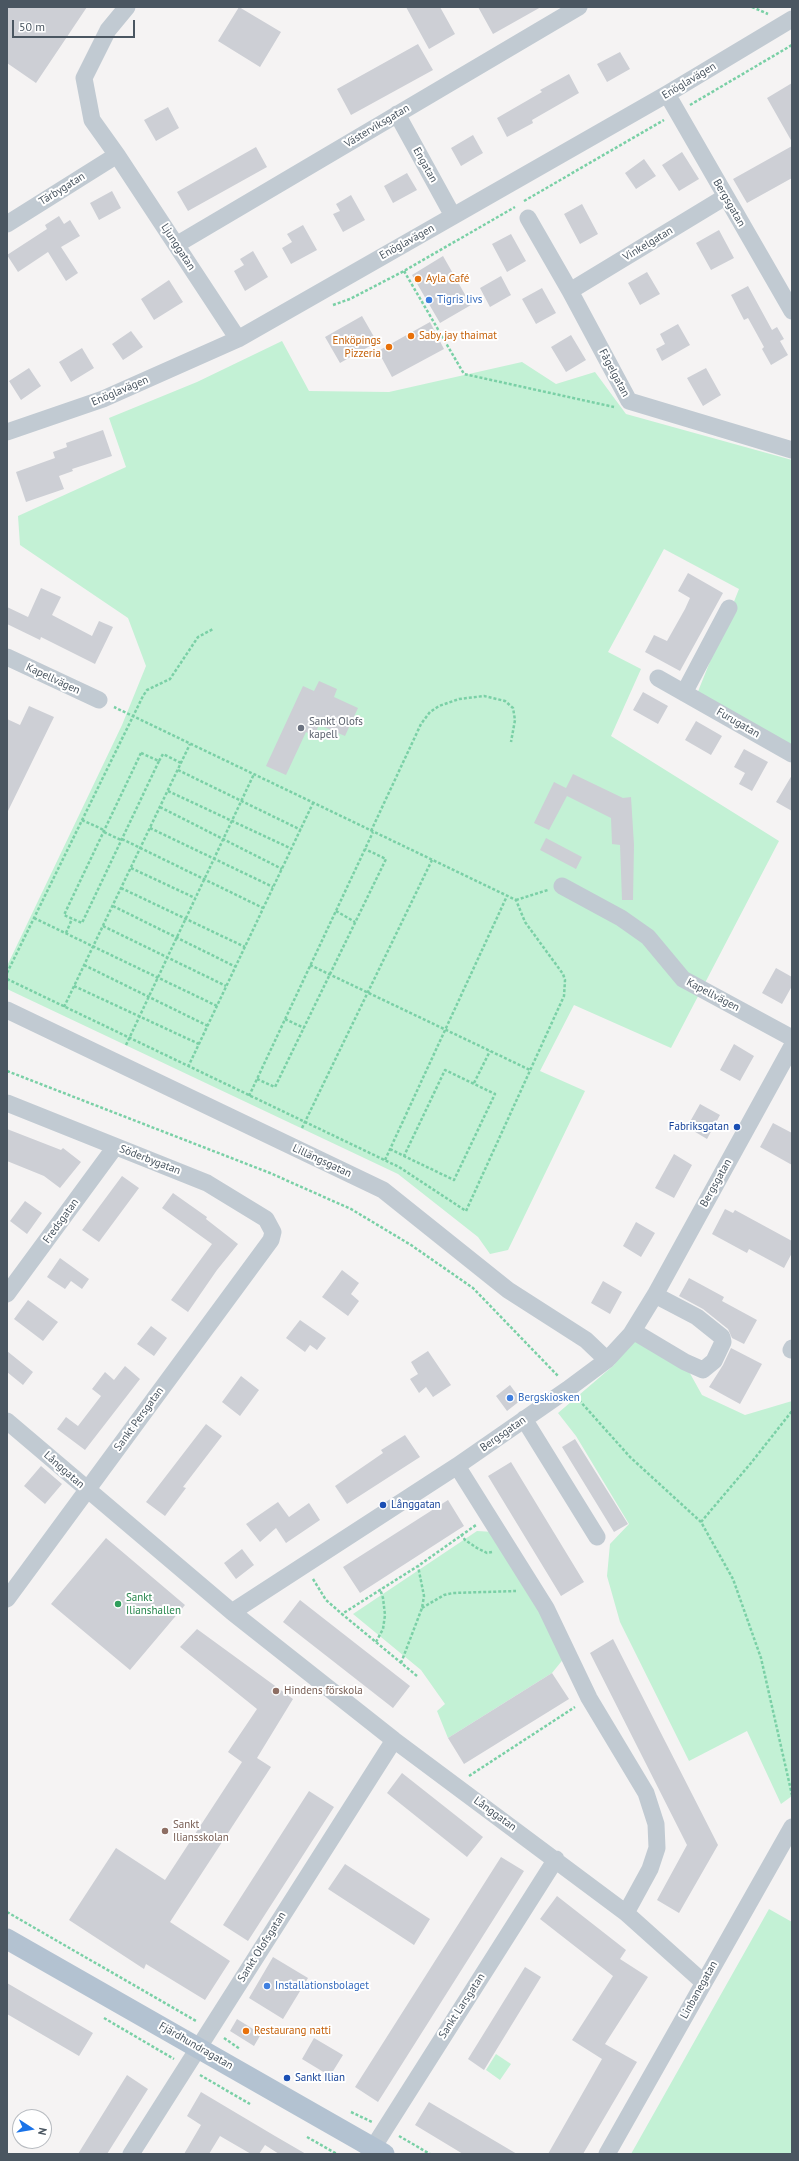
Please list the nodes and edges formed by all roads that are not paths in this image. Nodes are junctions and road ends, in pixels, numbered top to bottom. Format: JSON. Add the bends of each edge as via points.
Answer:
{"nodes":[{"id":1,"x":127,"y":7,"type":"edge"},
{"id":2,"x":579,"y":7,"type":"edge"},
{"id":3,"x":792,"y":19,"type":"edge"},
{"id":4,"x":668,"y":94,"type":"junction"},
{"id":5,"x":397,"y":114,"type":"junction"},
{"id":6,"x":118,"y":155,"type":"junction"},
{"id":7,"x":725,"y":197,"type":"junction"},
{"id":8,"x":453,"y":216,"type":"junction"},
{"id":9,"x":528,"y":218,"type":"dead end"},
{"id":10,"x":7,"y":224,"type":"edge"},
{"id":11,"x":176,"y":245,"type":"junction"},
{"id":12,"x":570,"y":291,"type":"junction"},
{"id":13,"x":792,"y":311,"type":"edge"},
{"id":14,"x":238,"y":339,"type":"junction"},
{"id":15,"x":7,"y":432,"type":"edge"},
{"id":16,"x":792,"y":450,"type":"edge"},
{"id":17,"x":729,"y":608,"type":"dead end"},
{"id":18,"x":7,"y":657,"type":"edge"},
{"id":19,"x":658,"y":678,"type":"dead end"},
{"id":20,"x":684,"y":693,"type":"junction"},
{"id":21,"x":99,"y":700,"type":"road end"},
{"id":22,"x":792,"y":754,"type":"edge"},
{"id":23,"x":562,"y":886,"type":"road end"},
{"id":24,"x":7,"y":1010,"type":"edge"},
{"id":25,"x":792,"y":1038,"type":"edge"},
{"id":26,"x":792,"y":1046,"type":"edge"},
{"id":27,"x":7,"y":1103,"type":"edge"},
{"id":28,"x":115,"y":1147,"type":"junction"},
{"id":29,"x":271,"y":1240,"type":"joint"},
{"id":30,"x":7,"y":1294,"type":"edge"},
{"id":31,"x":654,"y":1295,"type":"junction"},
{"id":32,"x":633,"y":1331,"type":"junction"},
{"id":33,"x":607,"y":1360,"type":"junction"},
{"id":34,"x":524,"y":1419,"type":"junction"},
{"id":35,"x":7,"y":1420,"type":"edge"},
{"id":36,"x":457,"y":1466,"type":"junction"},
{"id":37,"x":87,"y":1490,"type":"junction"},
{"id":38,"x":597,"y":1537,"type":"dead end"},
{"id":39,"x":7,"y":1599,"type":"edge"},
{"id":40,"x":232,"y":1612,"type":"junction"},
{"id":41,"x":394,"y":1740,"type":"junction"},
{"id":42,"x":792,"y":1827,"type":"edge"},
{"id":43,"x":556,"y":1859,"type":"junction"},
{"id":44,"x":626,"y":1913,"type":"junction"},
{"id":45,"x":7,"y":1940,"type":"edge"},
{"id":46,"x":703,"y":1982,"type":"junction"},
{"id":47,"x":199,"y":2048,"type":"junction"},
{"id":48,"x":375,"y":2152,"type":"edge"},
{"id":49,"x":131,"y":2154,"type":"edge"},
{"id":50,"x":607,"y":2154,"type":"edge"}],
"edges":[{"from":1,"to":6,"type":"street","name":"Ljunggatan","via":[[108,30],[84,78],[92,120]]},
{"from":2,"to":5,"type":"street","name":"Västerviksgatan"},
{"from":3,"to":4,"type":"street","name":"Enöglavägen"},
{"from":4,"to":7,"type":"street","name":"Bergsgatan"},
{"from":4,"to":8,"type":"street","name":"Enöglavägen"},
{"from":5,"to":8,"type":"street","name":"Engatan"},
{"from":5,"to":11,"type":"street","name":"Västerviksgatan"},
{"from":6,"to":10,"type":"street","name":"Tärbygatan"},
{"from":6,"to":11,"type":"street","name":"Ljunggatan"},
{"from":7,"to":12,"type":"street","name":"Vinkelgatan"},
{"from":7,"to":13,"type":"street","name":"Bergsgatan"},
{"from":8,"to":14,"type":"street","name":"Enöglavägen"},
{"from":9,"to":12,"type":"street","name":"Fågelgatan"},
{"from":11,"to":14,"type":"street","name":"Ljunggatan"},
{"from":12,"to":16,"type":"street","name":"Fågelgatan","via":[[630,401]]},
{"from":14,"to":15,"type":"street","name":"Enöglavägen","via":[[103,399]]},
{"from":17,"to":20,"type":"street"},
{"from":18,"to":21,"type":"street","name":"Kapellvägen"},
{"from":19,"to":20,"type":"street","name":"Furugatan"},
{"from":20,"to":22,"type":"street","name":"Furugatan"},
{"from":23,"to":25,"type":"street","name":"Kapellvägen","via":[[621,918],[648,937],[683,979]]},
{"from":24,"to":33,"type":"street","name":"Lillängsgatan","via":[[383,1190],[508,1290],[586,1340]]},
{"from":26,"to":31,"type":"street","name":"Bergsgatan"},
{"from":27,"to":28,"type":"street","name":"Söderbygatan"},
{"from":28,"to":29,"type":"street","name":"Söderbygatan","via":[[207,1182],[266,1219],[273,1232]]},
{"from":28,"to":30,"type":"street","name":"Fredsgatan"},
{"from":29,"to":37,"type":"street","name":"Sankt Persgatan"},
{"from":31,"to":32,"type":"street","name":"Bergsgatan"},
{"from":31,"to":32,"type":"street","via":[[697,1317],[722,1337],[723,1342],[714,1361],[703,1370]]},
{"from":32,"to":33,"type":"street","name":"Bergsgatan"},
{"from":33,"to":34,"type":"street","name":"Bergsgatan"},
{"from":34,"to":36,"type":"street","name":"Bergsgatan"},
{"from":34,"to":38,"type":"street"},
{"from":35,"to":37,"type":"street","name":"Långgatan"},
{"from":36,"to":40,"type":"street","name":"Bergsgatan"},
{"from":36,"to":44,"type":"street","via":[[546,1608],[589,1698],[646,1793],[656,1824],[657,1848],[650,1869]]},
{"from":37,"to":39,"type":"street","name":"Sankt Persgatan"},
{"from":37,"to":40,"type":"street","name":"Långgatan"},
{"from":40,"to":41,"type":"street","name":"Långgatan"},
{"from":41,"to":43,"type":"street","name":"Långgatan"},
{"from":41,"to":47,"type":"street","name":"Sankt Olofsgatan"},
{"from":42,"to":46,"type":"street","name":"Linbanegatan"},
{"from":43,"to":44,"type":"street","name":"Långgatan"},
{"from":43,"to":48,"type":"street","name":"Sankt Larsgatan"},
{"from":44,"to":46,"type":"street","name":"Långgatan"},
{"from":45,"to":47,"type":"main road","name":"Fjärdhundragatan"},
{"from":46,"to":50,"type":"street","name":"Linbanegatan"},
{"from":47,"to":48,"type":"main road","name":"Fjärdhundragatan"},
{"from":47,"to":49,"type":"street","name":"Sankt Olofsgatan"}]}
